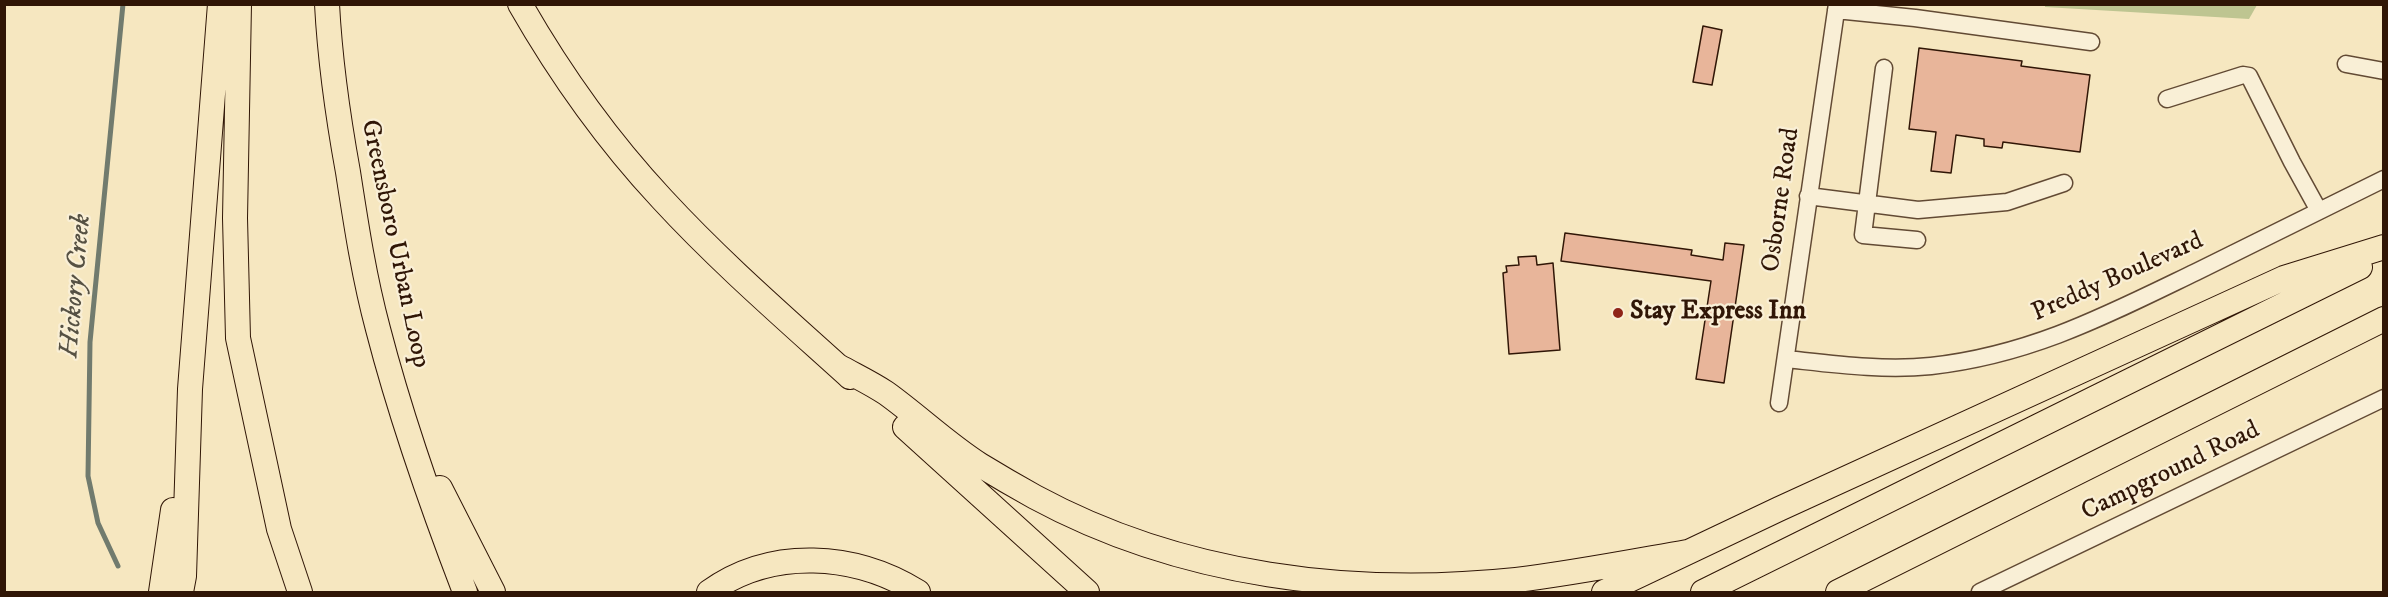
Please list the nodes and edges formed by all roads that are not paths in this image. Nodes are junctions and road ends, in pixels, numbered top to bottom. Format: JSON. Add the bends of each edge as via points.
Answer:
{"nodes":[{"id":1,"x":220,"y":4,"type":"edge"},
{"id":2,"x":239,"y":4,"type":"edge"},
{"id":3,"x":327,"y":4,"type":"edge"},
{"id":4,"x":520,"y":4,"type":"edge"},
{"id":5,"x":1836,"y":7,"type":"edge"},
{"id":6,"x":2091,"y":42,"type":"dead end"},
{"id":7,"x":2346,"y":64,"type":"dead end"},
{"id":8,"x":1884,"y":68,"type":"dead end"},
{"id":9,"x":2384,"y":71,"type":"edge"},
{"id":10,"x":2167,"y":99,"type":"dead end"},
{"id":11,"x":2384,"y":179,"type":"edge"},
{"id":12,"x":2064,"y":183,"type":"dead end"},
{"id":13,"x":1808,"y":196,"type":"junction"},
{"id":14,"x":1867,"y":204,"type":"junction"},
{"id":15,"x":2319,"y":211,"type":"junction"},
{"id":16,"x":1917,"y":240,"type":"dead end"},
{"id":17,"x":2384,"y":247,"type":"edge"},
{"id":18,"x":2384,"y":255,"type":"edge"},
{"id":19,"x":2384,"y":320,"type":"edge"},
{"id":20,"x":1786,"y":358,"type":"junction"},
{"id":21,"x":838,"y":366,"type":"junction"},
{"id":22,"x":190,"y":389,"type":"junction"},
{"id":23,"x":2384,"y":398,"type":"edge"},
{"id":24,"x":1779,"y":404,"type":"dead end"},
{"id":25,"x":403,"y":416,"type":"junction"},
{"id":26,"x":1687,"y":552,"type":"junction"},
{"id":27,"x":161,"y":592,"type":"edge"},
{"id":28,"x":181,"y":592,"type":"edge"},
{"id":29,"x":300,"y":592,"type":"edge"},
{"id":30,"x":465,"y":592,"type":"edge"},
{"id":31,"x":493,"y":592,"type":"edge"},
{"id":32,"x":709,"y":592,"type":"edge"},
{"id":33,"x":918,"y":592,"type":"edge"},
{"id":34,"x":1087,"y":592,"type":"edge"},
{"id":35,"x":1604,"y":592,"type":"edge"},
{"id":36,"x":1704,"y":592,"type":"edge"},
{"id":37,"x":1838,"y":592,"type":"edge"},
{"id":38,"x":1980,"y":592,"type":"edge"}],
"edges":[{"from":1,"to":22,"type":"highway"},
{"from":2,"to":29,"type":"highway","via":[[235,218],[238,338],[279,529]]},
{"from":3,"to":25,"type":"highway","name":"Greensboro Urban Loop","via":[[339,123],[358,233],[377,328]]},
{"from":4,"to":21,"type":"highway","via":[[582,102],[661,199]]},
{"from":5,"to":6,"type":"street"},
{"from":5,"to":13,"type":"street","name":"Osborne Road"},
{"from":7,"to":9,"type":"street"},
{"from":8,"to":14,"type":"street"},
{"from":10,"to":15,"type":"street","via":[[2249,76]]},
{"from":11,"to":15,"type":"street","name":"Preddy Boulevard"},
{"from":12,"to":14,"type":"street","via":[[2007,202],[1918,210]]},
{"from":13,"to":14,"type":"street"},
{"from":13,"to":20,"type":"street","name":"Osborne Road"},
{"from":14,"to":16,"type":"street","via":[[1863,235]]},
{"from":15,"to":20,"type":"street","name":"Preddy Boulevard","via":[[2098,320],[2046,341],[1983,358],[1930,366],[1836,364]]},
{"from":17,"to":26,"type":"highway","via":[[2284,278]]},
{"from":18,"to":36,"type":"highway"},
{"from":19,"to":37,"type":"highway"},
{"from":20,"to":24,"type":"street","name":"Osborne Road"},
{"from":21,"to":26,"type":"highway","via":[[885,392],[980,465],[1037,498],[1100,529],[1169,554],[1250,575],[1326,585],[1415,587],[1514,581]]},
{"from":21,"to":34,"type":"highway"},
{"from":22,"to":27,"type":"highway"},
{"from":22,"to":28,"type":"highway"},
{"from":23,"to":38,"type":"street","name":"Campground Road"},
{"from":25,"to":30,"type":"highway","name":"Greensboro Urban Loop"},
{"from":25,"to":31,"type":"highway"},
{"from":26,"to":35,"type":"highway"},
{"from":32,"to":33,"type":"highway","via":[[766,566],[800,561],[859,566]]}]}
